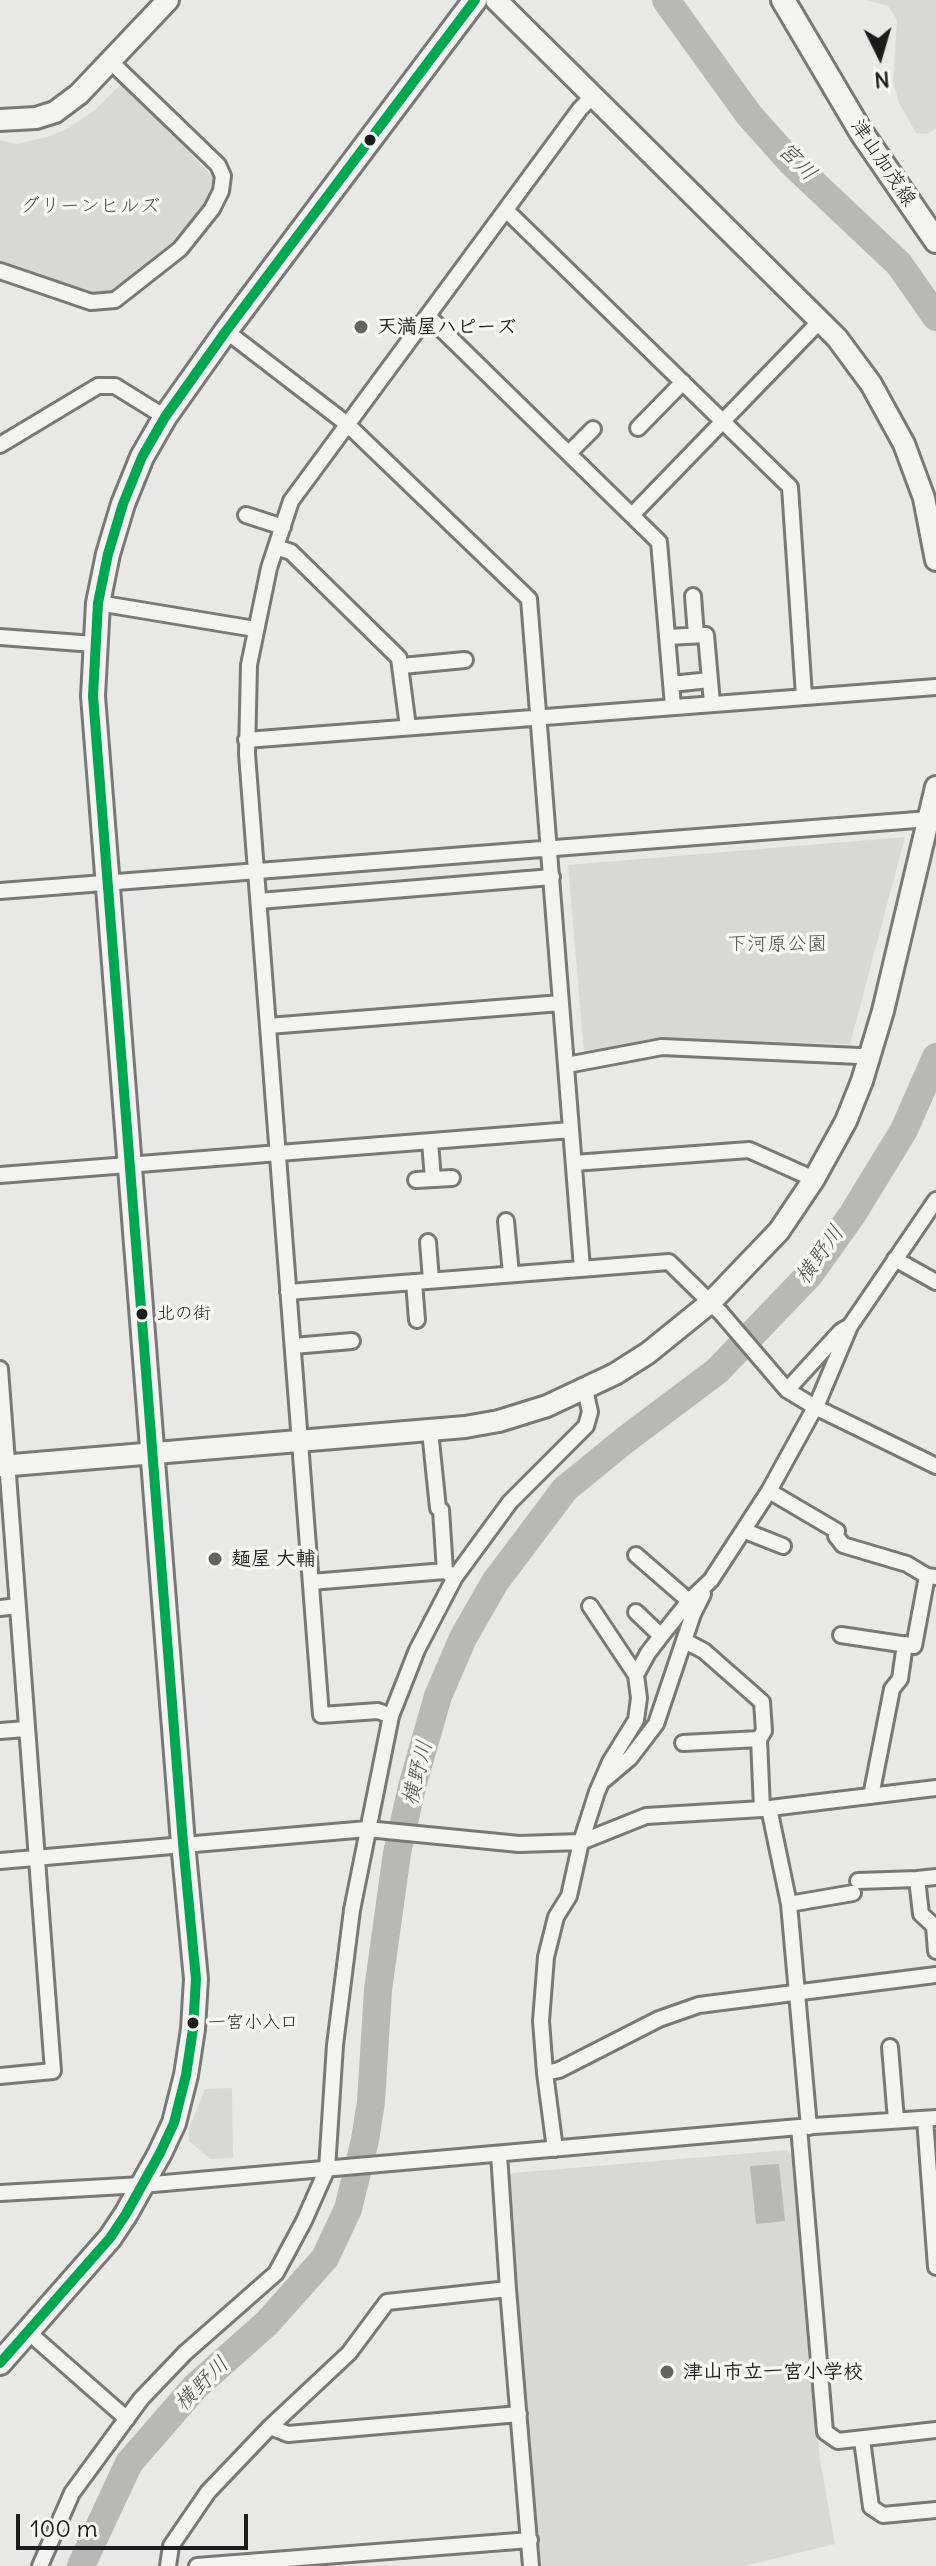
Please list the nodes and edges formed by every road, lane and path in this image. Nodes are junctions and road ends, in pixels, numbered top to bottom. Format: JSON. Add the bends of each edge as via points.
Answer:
{"nodes":[{"id":1,"x":168,"y":0,"type":"edge"},
{"id":2,"x":475,"y":0,"type":"edge"},
{"id":3,"x":496,"y":0,"type":"edge"},
{"id":4,"x":783,"y":0,"type":"edge"},
{"id":5,"x":110,"y":61,"type":"junction"},
{"id":6,"x":593,"y":96,"type":"junction"},
{"id":7,"x":0,"y":120,"type":"edge"},
{"id":8,"x":507,"y":211,"type":"junction"},
{"id":9,"x":936,"y":241,"type":"edge"},
{"id":10,"x":0,"y":271,"type":"edge"},
{"id":11,"x":428,"y":316,"type":"junction"},
{"id":12,"x":820,"y":321,"type":"junction"},
{"id":13,"x":226,"y":331,"type":"junction"},
{"id":14,"x":683,"y":382,"type":"junction"},
{"id":15,"x":165,"y":417,"type":"junction"},
{"id":16,"x":723,"y":421,"type":"junction"},
{"id":17,"x":347,"y":424,"type":"junction"},
{"id":18,"x":638,"y":428,"type":"dead end"},
{"id":19,"x":593,"y":429,"type":"dead end"},
{"id":20,"x":0,"y":445,"type":"edge"},
{"id":21,"x":569,"y":453,"type":"junction"},
{"id":22,"x":246,"y":515,"type":"dead end"},
{"id":23,"x":632,"y":515,"type":"junction"},
{"id":24,"x":283,"y":527,"type":"junction"},
{"id":25,"x":276,"y":547,"type":"junction"},
{"id":26,"x":936,"y":560,"type":"edge"},
{"id":27,"x":693,"y":596,"type":"dead end"},
{"id":28,"x":98,"y":603,"type":"junction"},
{"id":29,"x":255,"y":629,"type":"junction"},
{"id":30,"x":696,"y":635,"type":"junction"},
{"id":31,"x":0,"y":637,"type":"edge"},
{"id":32,"x":667,"y":637,"type":"junction"},
{"id":33,"x":94,"y":644,"type":"junction"},
{"id":34,"x":465,"y":660,"type":"dead end"},
{"id":35,"x":402,"y":666,"type":"junction"},
{"id":36,"x":710,"y":680,"type":"junction"},
{"id":37,"x":671,"y":684,"type":"junction"},
{"id":38,"x":936,"y":687,"type":"edge"},
{"id":39,"x":804,"y":696,"type":"junction"},
{"id":40,"x":712,"y":703,"type":"junction"},
{"id":41,"x":673,"y":706,"type":"junction"},
{"id":42,"x":540,"y":717,"type":"junction"},
{"id":43,"x":408,"y":727,"type":"junction"},
{"id":44,"x":246,"y":740,"type":"junction"},
{"id":45,"x":936,"y":787,"type":"edge"},
{"id":46,"x":929,"y":819,"type":"junction"},
{"id":47,"x":550,"y":848,"type":"junction"},
{"id":48,"x":256,"y":870,"type":"junction"},
{"id":49,"x":552,"y":877,"type":"junction"},
{"id":50,"x":108,"y":881,"type":"junction"},
{"id":51,"x":0,"y":891,"type":"edge"},
{"id":52,"x":259,"y":901,"type":"junction"},
{"id":53,"x":561,"y":1003,"type":"junction"},
{"id":54,"x":268,"y":1026,"type":"junction"},
{"id":55,"x":869,"y":1059,"type":"junction"},
{"id":56,"x":567,"y":1065,"type":"junction"},
{"id":57,"x":571,"y":1130,"type":"junction"},
{"id":58,"x":430,"y":1142,"type":"junction"},
{"id":59,"x":277,"y":1152,"type":"junction"},
{"id":60,"x":574,"y":1163,"type":"junction"},
{"id":61,"x":130,"y":1165,"type":"junction"},
{"id":62,"x":0,"y":1175,"type":"edge"},
{"id":63,"x":452,"y":1178,"type":"dead end"},
{"id":64,"x":433,"y":1179,"type":"junction"},
{"id":65,"x":814,"y":1179,"type":"junction"},
{"id":66,"x":416,"y":1180,"type":"dead end"},
{"id":67,"x":936,"y":1200,"type":"edge"},
{"id":68,"x":506,"y":1221,"type":"dead end"},
{"id":69,"x":428,"y":1242,"type":"dead end"},
{"id":70,"x":895,"y":1259,"type":"junction"},
{"id":71,"x":582,"y":1268,"type":"junction"},
{"id":72,"x":511,"y":1274,"type":"junction"},
{"id":73,"x":431,"y":1280,"type":"junction"},
{"id":74,"x":414,"y":1282,"type":"junction"},
{"id":75,"x":936,"y":1282,"type":"edge"},
{"id":76,"x":288,"y":1292,"type":"junction"},
{"id":77,"x":716,"y":1308,"type":"junction"},
{"id":78,"x":417,"y":1320,"type":"dead end"},
{"id":79,"x":850,"y":1326,"type":"junction"},
{"id":80,"x":352,"y":1341,"type":"dead end"},
{"id":81,"x":293,"y":1346,"type":"junction"},
{"id":82,"x":0,"y":1369,"type":"edge"},
{"id":83,"x":784,"y":1386,"type":"junction"},
{"id":84,"x":585,"y":1389,"type":"junction"},
{"id":85,"x":815,"y":1407,"type":"junction"},
{"id":86,"x":430,"y":1431,"type":"junction"},
{"id":87,"x":300,"y":1442,"type":"junction"},
{"id":88,"x":153,"y":1452,"type":"junction"},
{"id":89,"x":4,"y":1465,"type":"edge"},
{"id":90,"x":936,"y":1466,"type":"edge"},
{"id":91,"x":769,"y":1491,"type":"junction"},
{"id":92,"x":745,"y":1531,"type":"junction"},
{"id":93,"x":783,"y":1546,"type":"dead end"},
{"id":94,"x":636,"y":1555,"type":"dead end"},
{"id":95,"x":450,"y":1574,"type":"junction"},
{"id":96,"x":932,"y":1576,"type":"edge"},
{"id":97,"x":711,"y":1580,"type":"junction"},
{"id":98,"x":311,"y":1582,"type":"junction"},
{"id":99,"x":689,"y":1601,"type":"junction"},
{"id":100,"x":17,"y":1606,"type":"junction"},
{"id":101,"x":590,"y":1606,"type":"dead end"},
{"id":102,"x":0,"y":1608,"type":"edge"},
{"id":103,"x":636,"y":1612,"type":"dead end"},
{"id":104,"x":841,"y":1635,"type":"dead end"},
{"id":105,"x":661,"y":1636,"type":"junction"},
{"id":106,"x":685,"y":1641,"type":"junction"},
{"id":107,"x":905,"y":1644,"type":"junction"},
{"id":108,"x":636,"y":1675,"type":"junction"},
{"id":109,"x":639,"y":1695,"type":"junction"},
{"id":110,"x":664,"y":1702,"type":"junction"},
{"id":111,"x":391,"y":1716,"type":"junction"},
{"id":112,"x":26,"y":1729,"type":"junction"},
{"id":113,"x":0,"y":1731,"type":"edge"},
{"id":114,"x":759,"y":1739,"type":"junction"},
{"id":115,"x":683,"y":1743,"type":"dead end"},
{"id":116,"x":602,"y":1781,"type":"junction"},
{"id":117,"x":936,"y":1788,"type":"edge"},
{"id":118,"x":871,"y":1796,"type":"junction"},
{"id":119,"x":766,"y":1808,"type":"junction"},
{"id":120,"x":374,"y":1829,"type":"junction"},
{"id":121,"x":581,"y":1842,"type":"junction"},
{"id":122,"x":183,"y":1843,"type":"junction"},
{"id":123,"x":38,"y":1857,"type":"junction"},
{"id":124,"x":0,"y":1861,"type":"edge"},
{"id":125,"x":936,"y":1877,"type":"edge"},
{"id":126,"x":917,"y":1879,"type":"junction"},
{"id":127,"x":789,"y":1904,"type":"junction"},
{"id":128,"x":936,"y":1951,"type":"edge"},
{"id":129,"x":936,"y":1975,"type":"edge"},
{"id":130,"x":797,"y":1994,"type":"junction"},
{"id":131,"x":890,"y":2047,"type":"dead end"},
{"id":132,"x":545,"y":2073,"type":"junction"},
{"id":133,"x":0,"y":2076,"type":"edge"},
{"id":134,"x":930,"y":2118,"type":"edge"},
{"id":135,"x":896,"y":2120,"type":"junction"},
{"id":136,"x":804,"y":2127,"type":"junction"},
{"id":137,"x":555,"y":2149,"type":"junction"},
{"id":138,"x":499,"y":2154,"type":"junction"},
{"id":139,"x":328,"y":2169,"type":"junction"},
{"id":140,"x":142,"y":2185,"type":"junction"},
{"id":141,"x":0,"y":2193,"type":"edge"},
{"id":142,"x":936,"y":2267,"type":"edge"},
{"id":143,"x":508,"y":2289,"type":"junction"},
{"id":144,"x":27,"y":2331,"type":"junction"},
{"id":145,"x":0,"y":2363,"type":"edge"},
{"id":146,"x":519,"y":2414,"type":"junction"},
{"id":147,"x":127,"y":2419,"type":"junction"},
{"id":148,"x":270,"y":2427,"type":"junction"},
{"id":149,"x":936,"y":2430,"type":"edge"},
{"id":150,"x":862,"y":2440,"type":"junction"},
{"id":151,"x":936,"y":2510,"type":"edge"},
{"id":152,"x":530,"y":2540,"type":"junction"},
{"id":153,"x":40,"y":2566,"type":"edge"},
{"id":154,"x":168,"y":2566,"type":"edge"},
{"id":155,"x":197,"y":2566,"type":"edge"},
{"id":156,"x":531,"y":2566,"type":"edge"}],
"edges":[{"from":1,"to":5,"type":"street"},
{"from":2,"to":13,"type":"main road"},
{"from":3,"to":6,"type":"street"},
{"from":4,"to":9,"type":"main road","name":"津山加茂線","via":[[861,132]]},
{"from":5,"to":7,"type":"street","via":[[55,112]]},
{"from":5,"to":10,"type":"street","via":[[218,165],[221,191],[212,209],[180,249],[115,300],[91,302]]},
{"from":6,"to":8,"type":"street"},
{"from":6,"to":12,"type":"street"},
{"from":8,"to":11,"type":"street"},
{"from":8,"to":14,"type":"street"},
{"from":11,"to":17,"type":"street"},
{"from":11,"to":21,"type":"street"},
{"from":12,"to":16,"type":"street"},
{"from":12,"to":26,"type":"street","via":[[871,384],[904,444],[924,498]]},
{"from":13,"to":15,"type":"main road"},
{"from":13,"to":17,"type":"street"},
{"from":14,"to":16,"type":"street"},
{"from":14,"to":18,"type":"street"},
{"from":15,"to":20,"type":"street","via":[[115,386],[98,386]]},
{"from":15,"to":28,"type":"main road","via":[[123,504]]},
{"from":16,"to":23,"type":"street"},
{"from":16,"to":39,"type":"street","via":[[790,487]]},
{"from":17,"to":24,"type":"street","via":[[291,501]]},
{"from":17,"to":42,"type":"street","via":[[529,599]]},
{"from":19,"to":21,"type":"street"},
{"from":21,"to":23,"type":"street"},
{"from":22,"to":24,"type":"street"},
{"from":23,"to":32,"type":"street","via":[[659,542]]},
{"from":24,"to":25,"type":"street"},
{"from":25,"to":29,"type":"street"},
{"from":25,"to":35,"type":"street","via":[[291,552]]},
{"from":27,"to":30,"type":"street"},
{"from":28,"to":29,"type":"street"},
{"from":28,"to":33,"type":"main road"},
{"from":29,"to":44,"type":"street"},
{"from":30,"to":32,"type":"street"},
{"from":30,"to":36,"type":"street","via":[[706,635]]},
{"from":31,"to":33,"type":"street"},
{"from":32,"to":37,"type":"street"},
{"from":33,"to":50,"type":"main road","via":[[93,696]]},
{"from":34,"to":35,"type":"street"},
{"from":35,"to":43,"type":"street"},
{"from":36,"to":37,"type":"street"},
{"from":36,"to":40,"type":"street"},
{"from":37,"to":41,"type":"street"},
{"from":38,"to":39,"type":"street"},
{"from":39,"to":40,"type":"street"},
{"from":40,"to":41,"type":"street"},
{"from":41,"to":42,"type":"street"},
{"from":42,"to":43,"type":"street"},
{"from":42,"to":47,"type":"street"},
{"from":43,"to":44,"type":"street"},
{"from":44,"to":48,"type":"street"},
{"from":45,"to":46,"type":"street"},
{"from":46,"to":47,"type":"street"},
{"from":46,"to":55,"type":"street"},
{"from":47,"to":48,"type":"street"},
{"from":47,"to":49,"type":"street"},
{"from":48,"to":50,"type":"street"},
{"from":48,"to":52,"type":"street"},
{"from":49,"to":52,"type":"street"},
{"from":49,"to":53,"type":"street"},
{"from":50,"to":51,"type":"street"},
{"from":50,"to":61,"type":"main road"},
{"from":52,"to":54,"type":"street"},
{"from":53,"to":54,"type":"street"},
{"from":53,"to":56,"type":"street"},
{"from":54,"to":59,"type":"street"},
{"from":55,"to":56,"type":"street","via":[[662,1047]]},
{"from":55,"to":65,"type":"street","via":[[846,1121]]},
{"from":56,"to":57,"type":"street"},
{"from":57,"to":58,"type":"street"},
{"from":57,"to":60,"type":"street"},
{"from":58,"to":59,"type":"street"},
{"from":58,"to":64,"type":"street"},
{"from":59,"to":61,"type":"street"},
{"from":59,"to":76,"type":"street"},
{"from":60,"to":65,"type":"street","via":[[749,1150]]},
{"from":60,"to":71,"type":"street"},
{"from":61,"to":62,"type":"street"},
{"from":61,"to":88,"type":"main road"},
{"from":63,"to":64,"type":"street"},
{"from":64,"to":66,"type":"street"},
{"from":65,"to":77,"type":"street"},
{"from":67,"to":70,"type":"street"},
{"from":68,"to":72,"type":"street"},
{"from":69,"to":73,"type":"street"},
{"from":70,"to":75,"type":"street"},
{"from":70,"to":79,"type":"street"},
{"from":71,"to":72,"type":"street"},
{"from":71,"to":77,"type":"street","via":[[669,1262]]},
{"from":72,"to":73,"type":"street"},
{"from":73,"to":74,"type":"street"},
{"from":74,"to":76,"type":"street"},
{"from":74,"to":78,"type":"street"},
{"from":76,"to":81,"type":"street"},
{"from":77,"to":83,"type":"street"},
{"from":77,"to":84,"type":"street"},
{"from":79,"to":83,"type":"street"},
{"from":79,"to":85,"type":"street"},
{"from":80,"to":81,"type":"street"},
{"from":81,"to":87,"type":"street"},
{"from":82,"to":89,"type":"street"},
{"from":83,"to":85,"type":"street"},
{"from":84,"to":86,"type":"street","via":[[499,1421]]},
{"from":84,"to":95,"type":"street","via":[[590,1412],[586,1426],[510,1502]]},
{"from":85,"to":90,"type":"street"},
{"from":85,"to":91,"type":"street"},
{"from":86,"to":87,"type":"street"},
{"from":86,"to":95,"type":"street"},
{"from":87,"to":88,"type":"street"},
{"from":87,"to":98,"type":"street"},
{"from":88,"to":89,"type":"street"},
{"from":88,"to":122,"type":"main road"},
{"from":89,"to":100,"type":"street"},
{"from":91,"to":92,"type":"street"},
{"from":91,"to":96,"type":"street","via":[[837,1531],[843,1545]]},
{"from":92,"to":93,"type":"street"},
{"from":92,"to":97,"type":"street"},
{"from":94,"to":99,"type":"street"},
{"from":95,"to":98,"type":"street"},
{"from":95,"to":111,"type":"street"},
{"from":96,"to":107,"type":"street","via":[[914,1646]]},
{"from":97,"to":99,"type":"street"},
{"from":97,"to":106,"type":"street"},
{"from":98,"to":111,"type":"street","via":[[321,1715],[378,1711]]},
{"from":99,"to":105,"type":"street"},
{"from":100,"to":102,"type":"street"},
{"from":100,"to":112,"type":"street"},
{"from":101,"to":108,"type":"street"},
{"from":103,"to":105,"type":"street"},
{"from":104,"to":107,"type":"street"},
{"from":105,"to":108,"type":"street"},
{"from":106,"to":110,"type":"street"},
{"from":106,"to":114,"type":"street","via":[[762,1702],[764,1731]]},
{"from":107,"to":118,"type":"street"},
{"from":108,"to":109,"type":"street"},
{"from":109,"to":110,"type":"street"},
{"from":109,"to":116,"type":"street","via":[[636,1720]]},
{"from":110,"to":116,"type":"street","via":[[644,1742]]},
{"from":111,"to":120,"type":"street"},
{"from":112,"to":113,"type":"street"},
{"from":112,"to":123,"type":"street"},
{"from":114,"to":115,"type":"street"},
{"from":114,"to":119,"type":"street"},
{"from":116,"to":121,"type":"street"},
{"from":117,"to":118,"type":"street"},
{"from":118,"to":119,"type":"street"},
{"from":119,"to":121,"type":"street","via":[[646,1816]]},
{"from":119,"to":127,"type":"street"},
{"from":120,"to":121,"type":"street","via":[[519,1844]]},
{"from":120,"to":122,"type":"street"},
{"from":120,"to":139,"type":"street","via":[[352,1910],[335,2045]]},
{"from":121,"to":132,"type":"street","via":[[569,1896],[556,1917],[546,1957],[541,2021]]},
{"from":122,"to":123,"type":"street"},
{"from":122,"to":140,"type":"main road","via":[[196,1979],[193,2029],[174,2123]]},
{"from":123,"to":124,"type":"street"},
{"from":123,"to":133,"type":"street","via":[[53,2071]]},
{"from":125,"to":126,"type":"street"},
{"from":126,"to":127,"type":"street","via":[[855,1887]]},
{"from":126,"to":128,"type":"street","via":[[921,1914],[934,1926]]},
{"from":127,"to":130,"type":"street"},
{"from":129,"to":130,"type":"street"},
{"from":130,"to":132,"type":"street","via":[[679,2011]]},
{"from":130,"to":136,"type":"street"},
{"from":131,"to":135,"type":"street"},
{"from":132,"to":137,"type":"street"},
{"from":134,"to":135,"type":"street"},
{"from":134,"to":142,"type":"street"},
{"from":135,"to":136,"type":"street"},
{"from":136,"to":137,"type":"street"},
{"from":136,"to":150,"type":"street","via":[[825,2432],[838,2441]]},
{"from":137,"to":138,"type":"street"},
{"from":138,"to":139,"type":"street"},
{"from":138,"to":143,"type":"street"},
{"from":139,"to":140,"type":"street"},
{"from":139,"to":147,"type":"street","via":[[276,2273],[185,2353]]},
{"from":140,"to":141,"type":"street"},
{"from":140,"to":144,"type":"main road","via":[[110,2238]]},
{"from":143,"to":146,"type":"street"},
{"from":143,"to":148,"type":"street","via":[[387,2302],[349,2353]]},
{"from":144,"to":145,"type":"main road"},
{"from":144,"to":147,"type":"street"},
{"from":146,"to":148,"type":"street","via":[[288,2434]]},
{"from":146,"to":152,"type":"street"},
{"from":147,"to":153,"type":"street","via":[[72,2493]]},
{"from":148,"to":154,"type":"street","via":[[208,2492],[171,2546]]},
{"from":149,"to":150,"type":"street"},
{"from":150,"to":151,"type":"street","via":[[871,2507],[883,2515]]},
{"from":152,"to":155,"type":"street"},
{"from":152,"to":156,"type":"street"}]}
